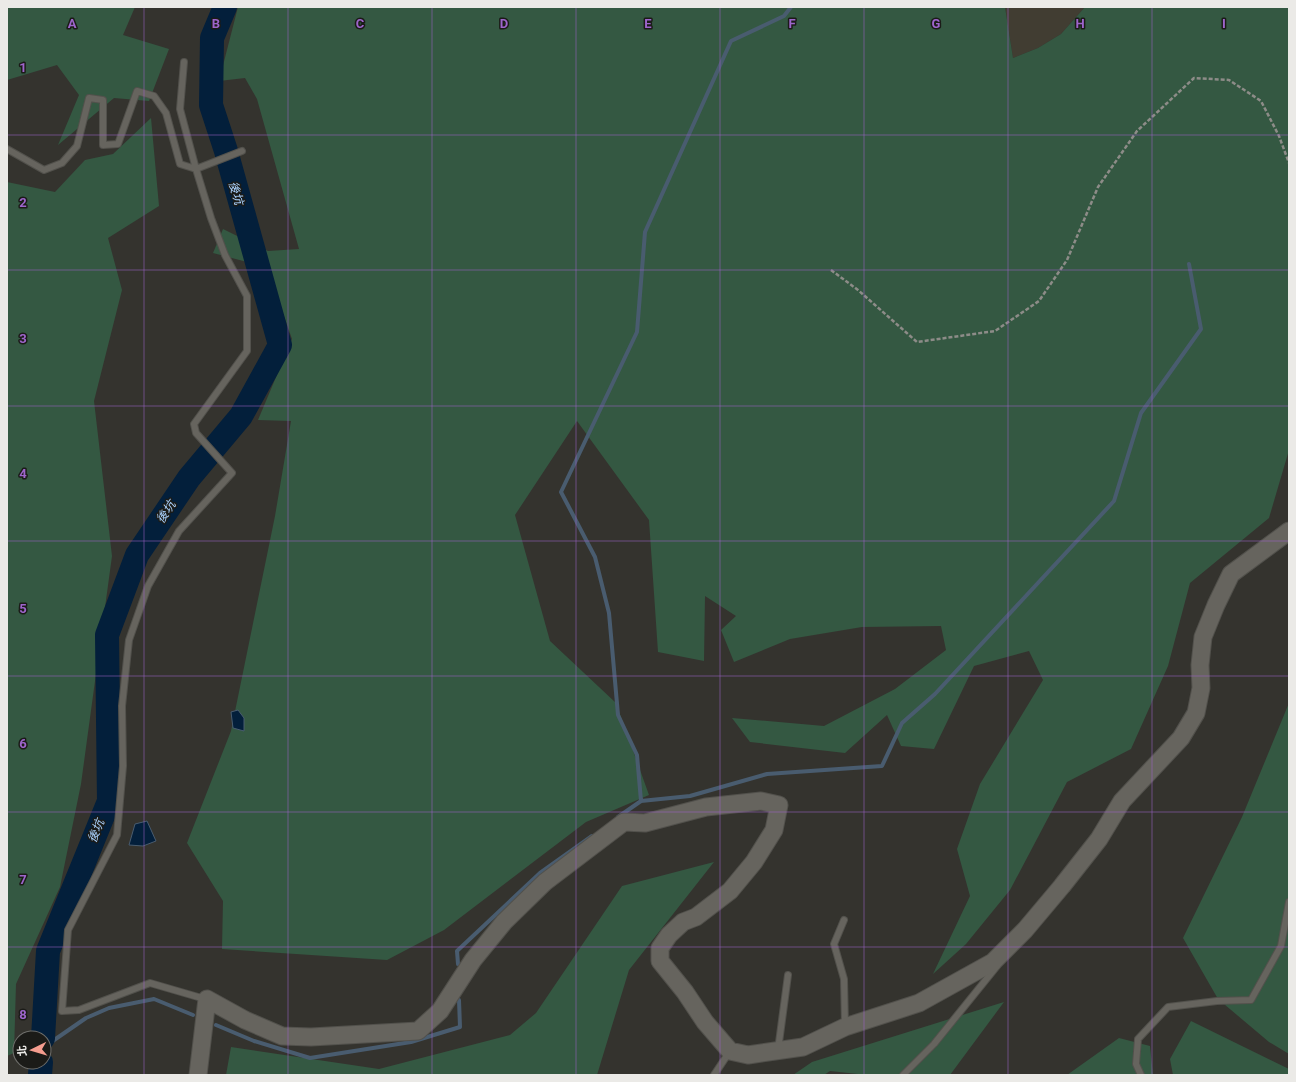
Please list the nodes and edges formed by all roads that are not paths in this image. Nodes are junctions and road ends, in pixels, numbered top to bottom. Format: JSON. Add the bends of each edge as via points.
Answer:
{"nodes":[{"id":1,"x":184,"y":62,"type":"dead end"},
{"id":2,"x":7,"y":149,"type":"edge"},
{"id":3,"x":242,"y":151,"type":"dead end"},
{"id":4,"x":196,"y":168,"type":"junction"},
{"id":5,"x":1289,"y":531,"type":"edge"},
{"id":6,"x":1289,"y":902,"type":"edge"},
{"id":7,"x":844,"y":920,"type":"dead end"},
{"id":8,"x":1025,"y":930,"type":"junction"},
{"id":9,"x":788,"y":975,"type":"dead end"},
{"id":10,"x":207,"y":999,"type":"junction"},
{"id":11,"x":845,"y":1027,"type":"junction"},
{"id":12,"x":730,"y":1051,"type":"junction"},
{"id":13,"x":778,"y":1051,"type":"junction"},
{"id":14,"x":1136,"y":1064,"type":"junction"},
{"id":15,"x":198,"y":1075,"type":"edge"},
{"id":16,"x":714,"y":1075,"type":"edge"},
{"id":17,"x":903,"y":1075,"type":"edge"},
{"id":18,"x":1137,"y":1075,"type":"edge"},
{"id":19,"x":1141,"y":1075,"type":"edge"}],
"edges":[{"from":1,"to":4,"type":"lane","via":[[180,109]]},
{"from":2,"to":4,"type":"lane","via":[[44,170],[62,163],[77,146],[88,98],[103,100],[103,144],[118,144],[137,91],[154,96],[166,113],[180,164]]},
{"from":3,"to":4,"type":"lane"},
{"from":4,"to":10,"type":"lane","via":[[225,255],[247,296],[247,351],[194,424],[196,433],[232,473],[179,531],[148,586],[129,640],[122,706],[123,766],[117,835],[68,930],[62,1011],[79,1010],[150,983]]},
{"from":5,"to":8,"type":"street","via":[[1231,574],[1203,637],[1201,688],[1196,713],[1182,738],[1122,801],[1099,839]]},
{"from":6,"to":14,"type":"lane","via":[[1281,946],[1251,1000],[1168,1007],[1138,1039]]},
{"from":7,"to":11,"type":"lane","via":[[834,944],[844,979]]},
{"from":8,"to":11,"type":"street","via":[[993,962],[919,1003]]},
{"from":8,"to":17,"type":"lane","via":[[934,1044]]},
{"from":9,"to":13,"type":"lane"},
{"from":10,"to":12,"type":"street","via":[[245,1020],[282,1036],[418,1031],[440,1011],[473,960],[504,922],[545,882],[624,822],[645,823],[706,807],[761,801],[778,805],[774,830],[754,862],[730,890],[696,917],[683,922],[660,948],[660,961]]},
{"from":10,"to":15,"type":"street"},
{"from":11,"to":13,"type":"street","via":[[803,1047]]},
{"from":12,"to":13,"type":"street","via":[[748,1055]]},
{"from":12,"to":16,"type":"lane"},
{"from":14,"to":18,"type":"lane"},
{"from":14,"to":19,"type":"lane"}]}
